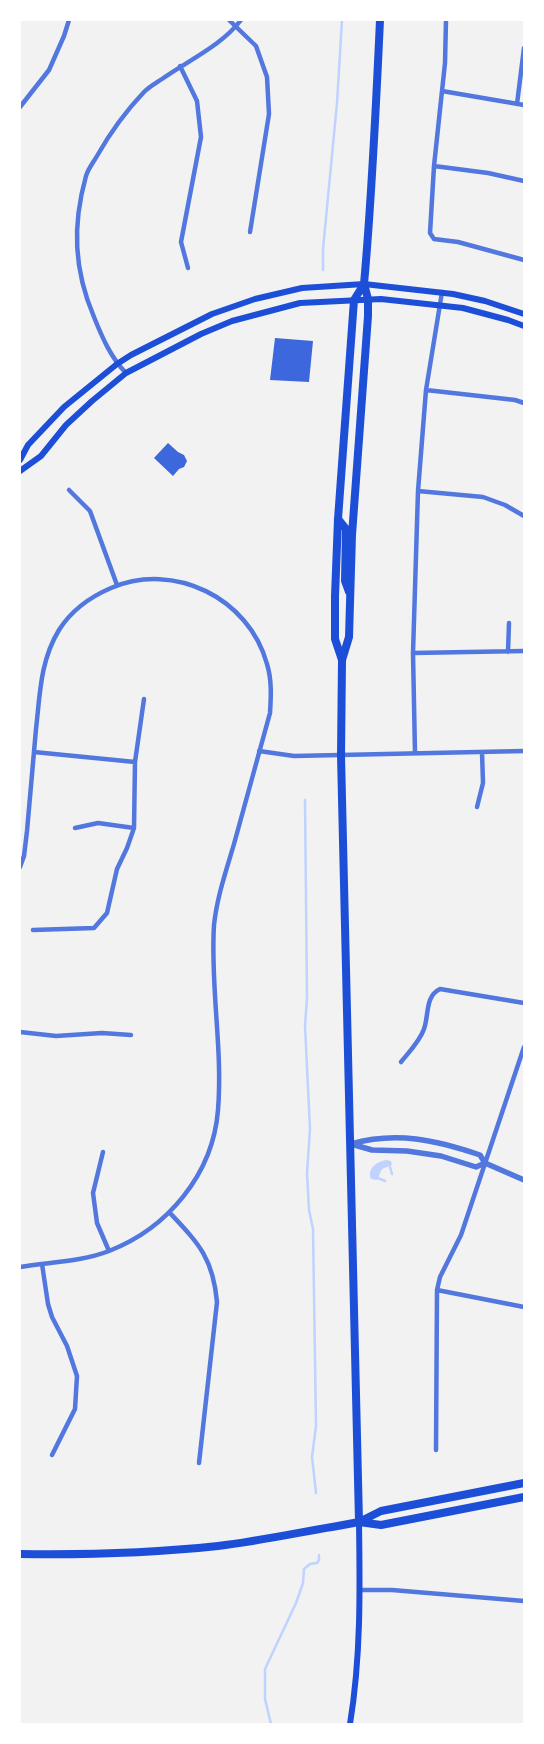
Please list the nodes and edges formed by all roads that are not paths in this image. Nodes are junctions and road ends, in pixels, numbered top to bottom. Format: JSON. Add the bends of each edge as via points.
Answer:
{"nodes":[{"id":1,"x":69,"y":20,"type":"edge"},
{"id":2,"x":229,"y":20,"type":"edge"},
{"id":3,"x":241,"y":20,"type":"edge"},
{"id":4,"x":380,"y":20,"type":"edge"},
{"id":5,"x":446,"y":20,"type":"edge"},
{"id":6,"x":235,"y":28,"type":"junction"},
{"id":7,"x":524,"y":48,"type":"edge"},
{"id":8,"x":180,"y":66,"type":"junction"},
{"id":9,"x":442,"y":91,"type":"junction"},
{"id":10,"x":517,"y":104,"type":"junction"},
{"id":11,"x":524,"y":105,"type":"edge"},
{"id":12,"x":20,"y":107,"type":"edge"},
{"id":13,"x":434,"y":166,"type":"junction"},
{"id":14,"x":524,"y":181,"type":"edge"},
{"id":15,"x":250,"y":232,"type":"dead end"},
{"id":16,"x":524,"y":260,"type":"edge"},
{"id":17,"x":188,"y":268,"type":"dead end"},
{"id":18,"x":364,"y":284,"type":"junction"},
{"id":19,"x":442,"y":292,"type":"junction"},
{"id":20,"x":368,"y":299,"type":"junction"},
{"id":21,"x":354,"y":300,"type":"junction"},
{"id":22,"x":440,"y":304,"type":"junction"},
{"id":23,"x":524,"y":314,"type":"edge"},
{"id":24,"x":524,"y":326,"type":"edge"},
{"id":25,"x":117,"y":364,"type":"junction"},
{"id":26,"x":126,"y":373,"type":"junction"},
{"id":27,"x":426,"y":390,"type":"junction"},
{"id":28,"x":524,"y":404,"type":"edge"},
{"id":29,"x":20,"y":460,"type":"edge"},
{"id":30,"x":20,"y":471,"type":"edge"},
{"id":31,"x":69,"y":490,"type":"dead end"},
{"id":32,"x":418,"y":491,"type":"junction"},
{"id":33,"x":524,"y":516,"type":"edge"},
{"id":34,"x":338,"y":519,"type":"junction"},
{"id":35,"x":117,"y":585,"type":"junction"},
{"id":36,"x":350,"y":596,"type":"junction"},
{"id":37,"x":509,"y":623,"type":"dead end"},
{"id":38,"x":524,"y":651,"type":"edge"},
{"id":39,"x":508,"y":652,"type":"junction"},
{"id":40,"x":413,"y":653,"type":"junction"},
{"id":41,"x":342,"y":660,"type":"junction"},
{"id":42,"x":144,"y":699,"type":"dead end"},
{"id":43,"x":259,"y":751,"type":"junction"},
{"id":44,"x":524,"y":751,"type":"edge"},
{"id":45,"x":34,"y":752,"type":"junction"},
{"id":46,"x":482,"y":752,"type":"junction"},
{"id":47,"x":415,"y":753,"type":"junction"},
{"id":48,"x":341,"y":756,"type":"junction"},
{"id":49,"x":135,"y":762,"type":"junction"},
{"id":50,"x":477,"y":807,"type":"dead end"},
{"id":51,"x":75,"y":828,"type":"dead end"},
{"id":52,"x":134,"y":828,"type":"junction"},
{"id":53,"x":20,"y":830,"type":"edge"},
{"id":54,"x":27,"y":831,"type":"junction"},
{"id":55,"x":20,"y":867,"type":"edge"},
{"id":56,"x":33,"y":930,"type":"dead end"},
{"id":57,"x":524,"y":1003,"type":"edge"},
{"id":58,"x":20,"y":1032,"type":"edge"},
{"id":59,"x":131,"y":1035,"type":"dead end"},
{"id":60,"x":524,"y":1047,"type":"edge"},
{"id":61,"x":401,"y":1062,"type":"dead end"},
{"id":62,"x":351,"y":1144,"type":"junction"},
{"id":63,"x":103,"y":1152,"type":"dead end"},
{"id":64,"x":485,"y":1163,"type":"junction"},
{"id":65,"x":524,"y":1180,"type":"edge"},
{"id":66,"x":170,"y":1212,"type":"junction"},
{"id":67,"x":109,"y":1251,"type":"junction"},
{"id":68,"x":42,"y":1264,"type":"junction"},
{"id":69,"x":20,"y":1267,"type":"edge"},
{"id":70,"x":437,"y":1290,"type":"junction"},
{"id":71,"x":524,"y":1307,"type":"edge"},
{"id":72,"x":436,"y":1450,"type":"dead end"},
{"id":73,"x":52,"y":1455,"type":"dead end"},
{"id":74,"x":199,"y":1463,"type":"dead end"},
{"id":75,"x":524,"y":1483,"type":"edge"},
{"id":76,"x":524,"y":1497,"type":"edge"},
{"id":77,"x":359,"y":1522,"type":"junction"},
{"id":78,"x":20,"y":1554,"type":"edge"},
{"id":79,"x":360,"y":1590,"type":"junction"},
{"id":80,"x":524,"y":1600,"type":"edge"},
{"id":81,"x":350,"y":1724,"type":"edge"}],
"edges":[{"from":1,"to":12,"type":"street","via":[[49,70]]},
{"from":2,"to":6,"type":"street"},
{"from":3,"to":6,"type":"street"},
{"from":4,"to":18,"type":"main road"},
{"from":5,"to":9,"type":"street"},
{"from":6,"to":8,"type":"street","via":[[215,45]]},
{"from":6,"to":15,"type":"street","via":[[256,46],[267,77],[268,114]]},
{"from":7,"to":10,"type":"street"},
{"from":8,"to":17,"type":"street","via":[[197,101],[201,137],[181,242]]},
{"from":8,"to":25,"type":"street","via":[[145,91],[112,130],[86,175],[76,229],[78,268],[85,296]]},
{"from":9,"to":10,"type":"street"},
{"from":9,"to":13,"type":"street"},
{"from":10,"to":11,"type":"street"},
{"from":13,"to":14,"type":"street"},
{"from":13,"to":16,"type":"street","via":[[429,227],[434,239],[458,242]]},
{"from":18,"to":19,"type":"main road"},
{"from":18,"to":20,"type":"main road"},
{"from":18,"to":21,"type":"main road"},
{"from":18,"to":25,"type":"main road","via":[[302,288],[232,306]]},
{"from":19,"to":22,"type":"street"},
{"from":19,"to":23,"type":"main road"},
{"from":20,"to":21,"type":"main road"},
{"from":20,"to":22,"type":"main road"},
{"from":20,"to":36,"type":"main road"},
{"from":21,"to":26,"type":"main road","via":[[300,303],[232,321]]},
{"from":21,"to":34,"type":"main road"},
{"from":22,"to":24,"type":"main road"},
{"from":22,"to":27,"type":"street"},
{"from":25,"to":26,"type":"street"},
{"from":25,"to":29,"type":"main road","via":[[64,407],[28,445]]},
{"from":26,"to":30,"type":"main road","via":[[66,425],[40,456]]},
{"from":27,"to":28,"type":"street","via":[[515,400]]},
{"from":27,"to":32,"type":"street"},
{"from":31,"to":35,"type":"street","via":[[90,511]]},
{"from":32,"to":33,"type":"street","via":[[483,497]]},
{"from":32,"to":40,"type":"street"},
{"from":34,"to":36,"type":"main road","via":[[346,529],[345,581]]},
{"from":34,"to":41,"type":"main road","via":[[335,639]]},
{"from":35,"to":43,"type":"street","via":[[142,579],[184,582],[217,596],[244,620],[262,650],[270,682],[270,713]]},
{"from":35,"to":45,"type":"street","via":[[73,612],[49,650],[41,678]]},
{"from":36,"to":41,"type":"main road","via":[[349,637]]},
{"from":37,"to":39,"type":"street"},
{"from":38,"to":39,"type":"street"},
{"from":39,"to":40,"type":"street"},
{"from":40,"to":47,"type":"street"},
{"from":41,"to":48,"type":"main road"},
{"from":42,"to":49,"type":"street"},
{"from":43,"to":48,"type":"street","via":[[294,756]]},
{"from":43,"to":66,"type":"street","via":[[221,886],[214,923],[219,1086],[214,1135],[202,1168]]},
{"from":44,"to":46,"type":"street"},
{"from":45,"to":49,"type":"street"},
{"from":45,"to":54,"type":"street"},
{"from":46,"to":47,"type":"street"},
{"from":46,"to":50,"type":"street","via":[[483,783]]},
{"from":47,"to":48,"type":"street"},
{"from":48,"to":62,"type":"main road"},
{"from":49,"to":52,"type":"street"},
{"from":51,"to":52,"type":"street","via":[[98,823]]},
{"from":52,"to":56,"type":"street","via":[[117,869],[107,913],[94,928]]},
{"from":53,"to":54,"type":"street"},
{"from":54,"to":55,"type":"street"},
{"from":57,"to":61,"type":"street","via":[[440,989],[430,998],[424,1029],[418,1041]]},
{"from":58,"to":59,"type":"street","via":[[56,1036]]},
{"from":60,"to":64,"type":"street"},
{"from":62,"to":64,"type":"street","via":[[372,1150],[441,1156],[476,1167]]},
{"from":62,"to":64,"type":"street","via":[[371,1138],[427,1140],[480,1155]]},
{"from":62,"to":77,"type":"main road"},
{"from":63,"to":67,"type":"street","via":[[93,1194],[97,1223]]},
{"from":64,"to":65,"type":"street"},
{"from":64,"to":70,"type":"street","via":[[461,1235]]},
{"from":66,"to":67,"type":"street","via":[[154,1227]]},
{"from":66,"to":74,"type":"street","via":[[205,1253],[215,1282],[217,1302]]},
{"from":67,"to":68,"type":"street"},
{"from":68,"to":69,"type":"street"},
{"from":68,"to":73,"type":"street","via":[[52,1317],[77,1376],[76,1409]]},
{"from":70,"to":71,"type":"street"},
{"from":70,"to":72,"type":"street"},
{"from":75,"to":77,"type":"main road","via":[[381,1511]]},
{"from":76,"to":77,"type":"main road","via":[[381,1525]]},
{"from":77,"to":78,"type":"main road","via":[[219,1546],[132,1553]]},
{"from":77,"to":79,"type":"main road"},
{"from":79,"to":80,"type":"street"},
{"from":79,"to":81,"type":"main road","via":[[359,1653]]}]}
